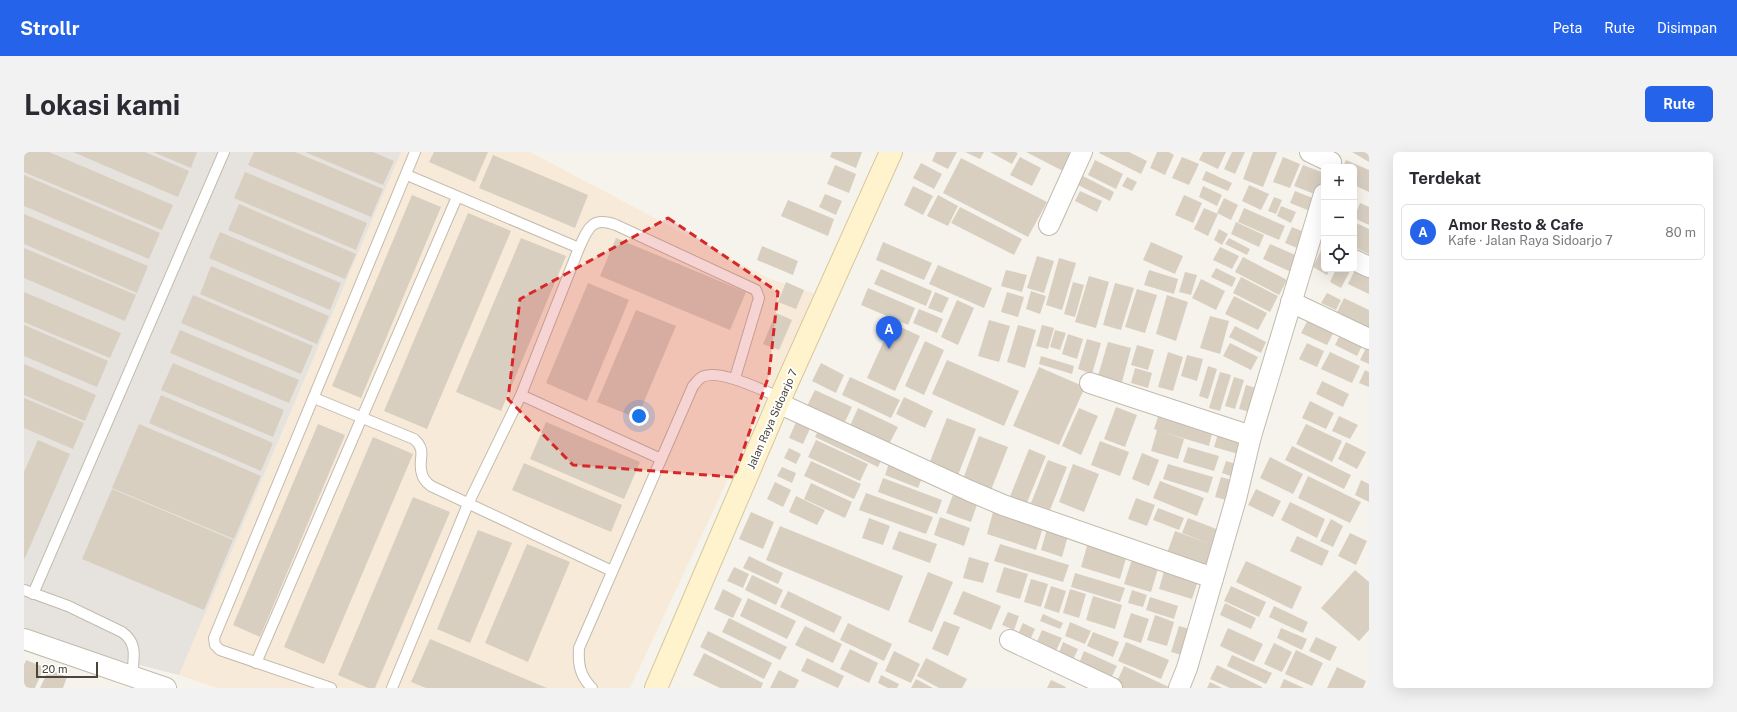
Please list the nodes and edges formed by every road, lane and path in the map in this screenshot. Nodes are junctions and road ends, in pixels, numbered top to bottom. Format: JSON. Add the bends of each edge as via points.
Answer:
{"nodes":[{"id":1,"x":224,"y":152,"type":"edge"},
{"id":2,"x":415,"y":152,"type":"edge"},
{"id":3,"x":891,"y":152,"type":"edge"},
{"id":4,"x":1082,"y":152,"type":"edge"},
{"id":5,"x":1310,"y":152,"type":"edge"},
{"id":6,"x":1331,"y":160,"type":"edge"},
{"id":7,"x":407,"y":175,"type":"junction"},
{"id":8,"x":457,"y":197,"type":"junction"},
{"id":9,"x":1323,"y":200,"type":"edge"},
{"id":10,"x":1049,"y":225,"type":"dead end"},
{"id":11,"x":1317,"y":242,"type":"edge"},
{"id":12,"x":578,"y":248,"type":"junction"},
{"id":13,"x":1357,"y":261,"type":"edge"},
{"id":14,"x":1369,"y":267,"type":"edge"},
{"id":15,"x":1291,"y":302,"type":"junction"},
{"id":16,"x":1369,"y":339,"type":"edge"},
{"id":17,"x":735,"y":378,"type":"junction"},
{"id":18,"x":1090,"y":383,"type":"dead end"},
{"id":19,"x":521,"y":395,"type":"junction"},
{"id":20,"x":314,"y":398,"type":"junction"},
{"id":21,"x":779,"y":401,"type":"junction"},
{"id":22,"x":363,"y":417,"type":"junction"},
{"id":23,"x":1251,"y":436,"type":"junction"},
{"id":24,"x":661,"y":459,"type":"junction"},
{"id":25,"x":468,"y":504,"type":"junction"},
{"id":26,"x":612,"y":571,"type":"junction"},
{"id":27,"x":1213,"y":578,"type":"junction"},
{"id":28,"x":28,"y":592,"type":"edge"},
{"id":29,"x":24,"y":638,"type":"edge"},
{"id":30,"x":1010,"y":640,"type":"dead end"},
{"id":31,"x":256,"y":663,"type":"junction"},
{"id":32,"x":132,"y":678,"type":"junction"},
{"id":33,"x":166,"y":688,"type":"edge"},
{"id":34,"x":330,"y":688,"type":"edge"},
{"id":35,"x":392,"y":688,"type":"edge"},
{"id":36,"x":592,"y":688,"type":"edge"},
{"id":37,"x":656,"y":688,"type":"edge"},
{"id":38,"x":1112,"y":688,"type":"edge"},
{"id":39,"x":1179,"y":688,"type":"edge"}],
"edges":[{"from":1,"to":28,"type":"lane"},
{"from":2,"to":7,"type":"lane"},
{"from":3,"to":21,"type":"main road","name":"Jalan Raya Sidoarjo 7"},
{"from":4,"to":10,"type":"street"},
{"from":5,"to":6,"type":"street"},
{"from":7,"to":8,"type":"lane"},
{"from":7,"to":20,"type":"lane"},
{"from":8,"to":12,"type":"lane"},
{"from":8,"to":22,"type":"lane"},
{"from":9,"to":11,"type":"street"},
{"from":11,"to":15,"type":"street"},
{"from":12,"to":17,"type":"lane","via":[[591,226],[597,222],[607,221],[756,290],[759,298]]},
{"from":12,"to":19,"type":"lane"},
{"from":13,"to":14,"type":"street"},
{"from":15,"to":16,"type":"street"},
{"from":15,"to":23,"type":"street"},
{"from":17,"to":21,"type":"lane"},
{"from":17,"to":24,"type":"lane","via":[[709,375],[697,381]]},
{"from":18,"to":23,"type":"street"},
{"from":19,"to":24,"type":"lane"},
{"from":19,"to":25,"type":"lane"},
{"from":20,"to":22,"type":"lane"},
{"from":20,"to":31,"type":"lane","via":[[214,638],[215,645],[220,650]]},
{"from":21,"to":27,"type":"street","via":[[962,488]]},
{"from":21,"to":37,"type":"main road","name":"Jalan Raya Sidoarjo 7"},
{"from":22,"to":25,"type":"lane","via":[[414,438],[421,444],[421,473],[425,480],[431,486]]},
{"from":22,"to":31,"type":"lane"},
{"from":23,"to":27,"type":"street"},
{"from":24,"to":26,"type":"lane"},
{"from":25,"to":26,"type":"lane"},
{"from":25,"to":35,"type":"lane"},
{"from":26,"to":36,"type":"lane","via":[[579,648],[578,665],[584,680]]},
{"from":27,"to":39,"type":"street"},
{"from":28,"to":32,"type":"lane","via":[[68,606],[129,637],[134,645]]},
{"from":29,"to":32,"type":"street"},
{"from":30,"to":38,"type":"street"},
{"from":31,"to":34,"type":"lane"},
{"from":32,"to":33,"type":"street"}]}
